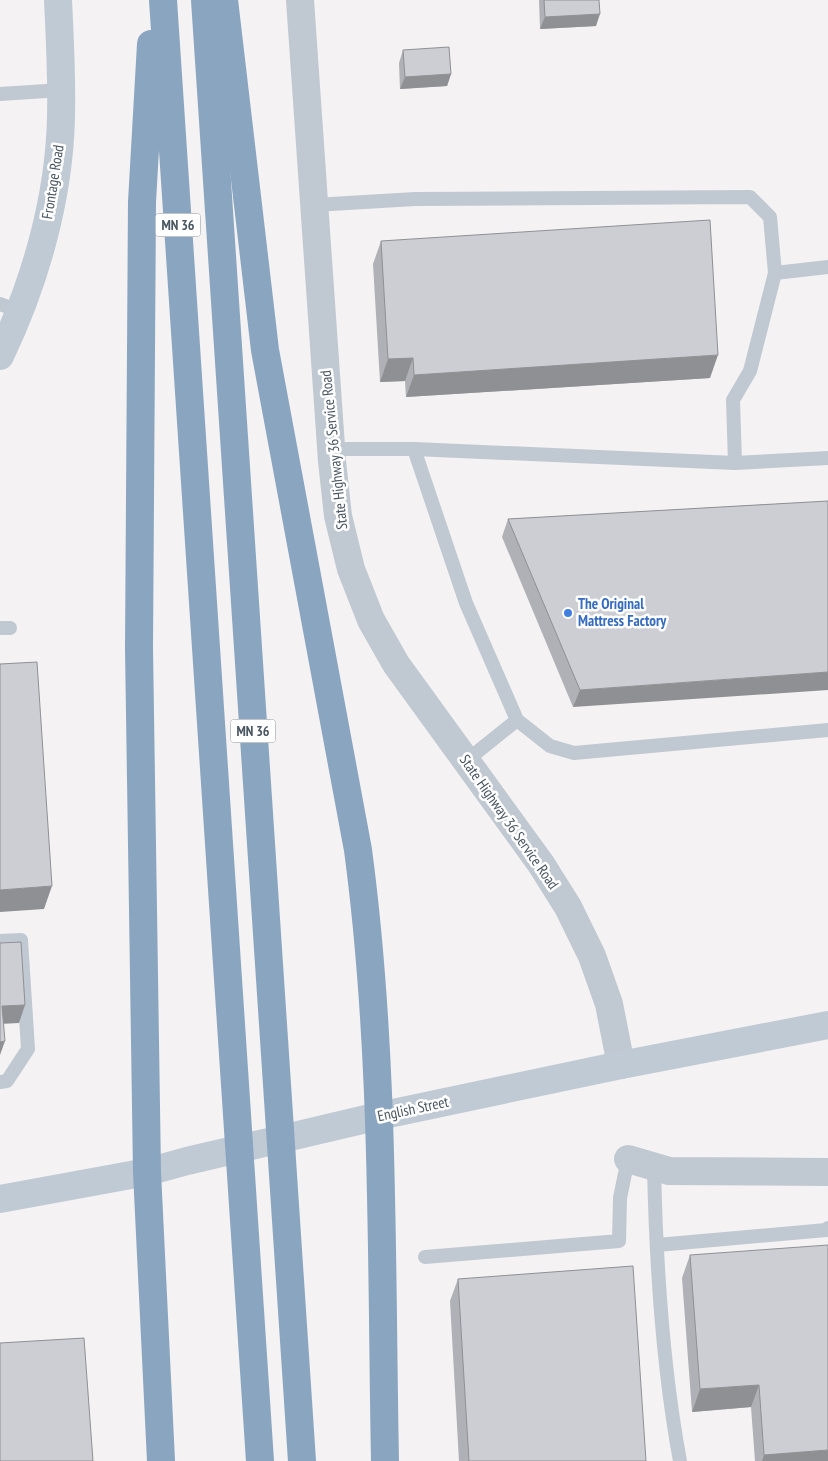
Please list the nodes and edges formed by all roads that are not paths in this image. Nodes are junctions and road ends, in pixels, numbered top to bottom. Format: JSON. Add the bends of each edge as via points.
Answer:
{"nodes":[{"id":1,"x":58,"y":0,"type":"edge"},
{"id":2,"x":153,"y":0,"type":"edge"},
{"id":3,"x":163,"y":0,"type":"edge"},
{"id":4,"x":206,"y":0,"type":"edge"},
{"id":5,"x":224,"y":0,"type":"edge"},
{"id":6,"x":300,"y":0,"type":"edge"},
{"id":7,"x":61,"y":90,"type":"junction"},
{"id":8,"x":0,"y":94,"type":"edge"},
{"id":9,"x":314,"y":205,"type":"junction"},
{"id":10,"x":828,"y":267,"type":"edge"},
{"id":11,"x":775,"y":273,"type":"junction"},
{"id":12,"x":10,"y":307,"type":"edge"},
{"id":13,"x":0,"y":356,"type":"edge"},
{"id":14,"x":331,"y":449,"type":"junction"},
{"id":15,"x":414,"y":449,"type":"junction"},
{"id":16,"x":828,"y":458,"type":"edge"},
{"id":17,"x":736,"y":463,"type":"junction"},
{"id":18,"x":517,"y":720,"type":"junction"},
{"id":19,"x":828,"y":730,"type":"edge"},
{"id":20,"x":466,"y":761,"type":"junction"},
{"id":21,"x":0,"y":941,"type":"edge"},
{"id":22,"x":828,"y":1026,"type":"edge"},
{"id":23,"x":622,"y":1065,"type":"junction"},
{"id":24,"x":0,"y":1082,"type":"edge"},
{"id":25,"x":379,"y":1116,"type":"junction"},
{"id":26,"x":628,"y":1158,"type":"joint"},
{"id":27,"x":654,"y":1166,"type":"junction"},
{"id":28,"x":147,"y":1172,"type":"junction"},
{"id":29,"x":828,"y":1172,"type":"edge"},
{"id":30,"x":0,"y":1199,"type":"edge"},
{"id":31,"x":828,"y":1228,"type":"edge"},
{"id":32,"x":657,"y":1245,"type":"junction"},
{"id":33,"x":425,"y":1257,"type":"dead end"},
{"id":34,"x":161,"y":1461,"type":"edge"},
{"id":35,"x":260,"y":1461,"type":"edge"},
{"id":36,"x":302,"y":1461,"type":"edge"},
{"id":37,"x":384,"y":1461,"type":"edge"},
{"id":38,"x":680,"y":1461,"type":"edge"}],
"edges":[{"from":1,"to":7,"type":"street","name":"Frontage Road"},
{"from":2,"to":28,"type":"highway","via":[[142,202],[139,658]]},
{"from":3,"to":35,"type":"highway","number":"MN 36"},
{"from":4,"to":36,"type":"highway","number":"MN 36"},
{"from":5,"to":25,"type":"highway","via":[[265,350],[358,850],[366,910]]},
{"from":6,"to":9,"type":"street","name":"State Highway 36 Service Road"},
{"from":7,"to":8,"type":"lane"},
{"from":7,"to":12,"type":"street","name":"Frontage Road","via":[[56,171],[44,233]]},
{"from":9,"to":11,"type":"lane","via":[[415,199],[750,197],[770,218]]},
{"from":9,"to":14,"type":"street","name":"State Highway 36 Service Road"},
{"from":10,"to":11,"type":"lane"},
{"from":11,"to":17,"type":"lane","via":[[750,371],[733,400]]},
{"from":12,"to":13,"type":"street","name":"Frontage Road"},
{"from":14,"to":15,"type":"lane"},
{"from":14,"to":20,"type":"street","name":"State Highway 36 Service Road","via":[[338,516],[351,569],[371,620],[396,664]]},
{"from":15,"to":17,"type":"lane"},
{"from":15,"to":18,"type":"lane","via":[[466,603]]},
{"from":16,"to":17,"type":"lane"},
{"from":18,"to":19,"type":"lane","via":[[550,746],[574,752]]},
{"from":18,"to":20,"type":"lane"},
{"from":20,"to":23,"type":"street","name":"State Highway 36 Service Road","via":[[568,907],[592,956],[609,1004]]},
{"from":21,"to":24,"type":"lane","via":[[21,940],[28,1050],[7,1082]]},
{"from":22,"to":23,"type":"street","name":"English Street"},
{"from":23,"to":25,"type":"street","name":"English Street"},
{"from":25,"to":28,"type":"street","name":"English Street"},
{"from":25,"to":37,"type":"highway"},
{"from":26,"to":27,"type":"street"},
{"from":26,"to":33,"type":"lane","via":[[620,1198],[619,1241]]},
{"from":27,"to":29,"type":"street","via":[[670,1170]]},
{"from":27,"to":32,"type":"lane"},
{"from":28,"to":30,"type":"street","name":"English Street"},
{"from":28,"to":34,"type":"highway"},
{"from":31,"to":32,"type":"lane"},
{"from":32,"to":38,"type":"lane","via":[[669,1400]]}]}
